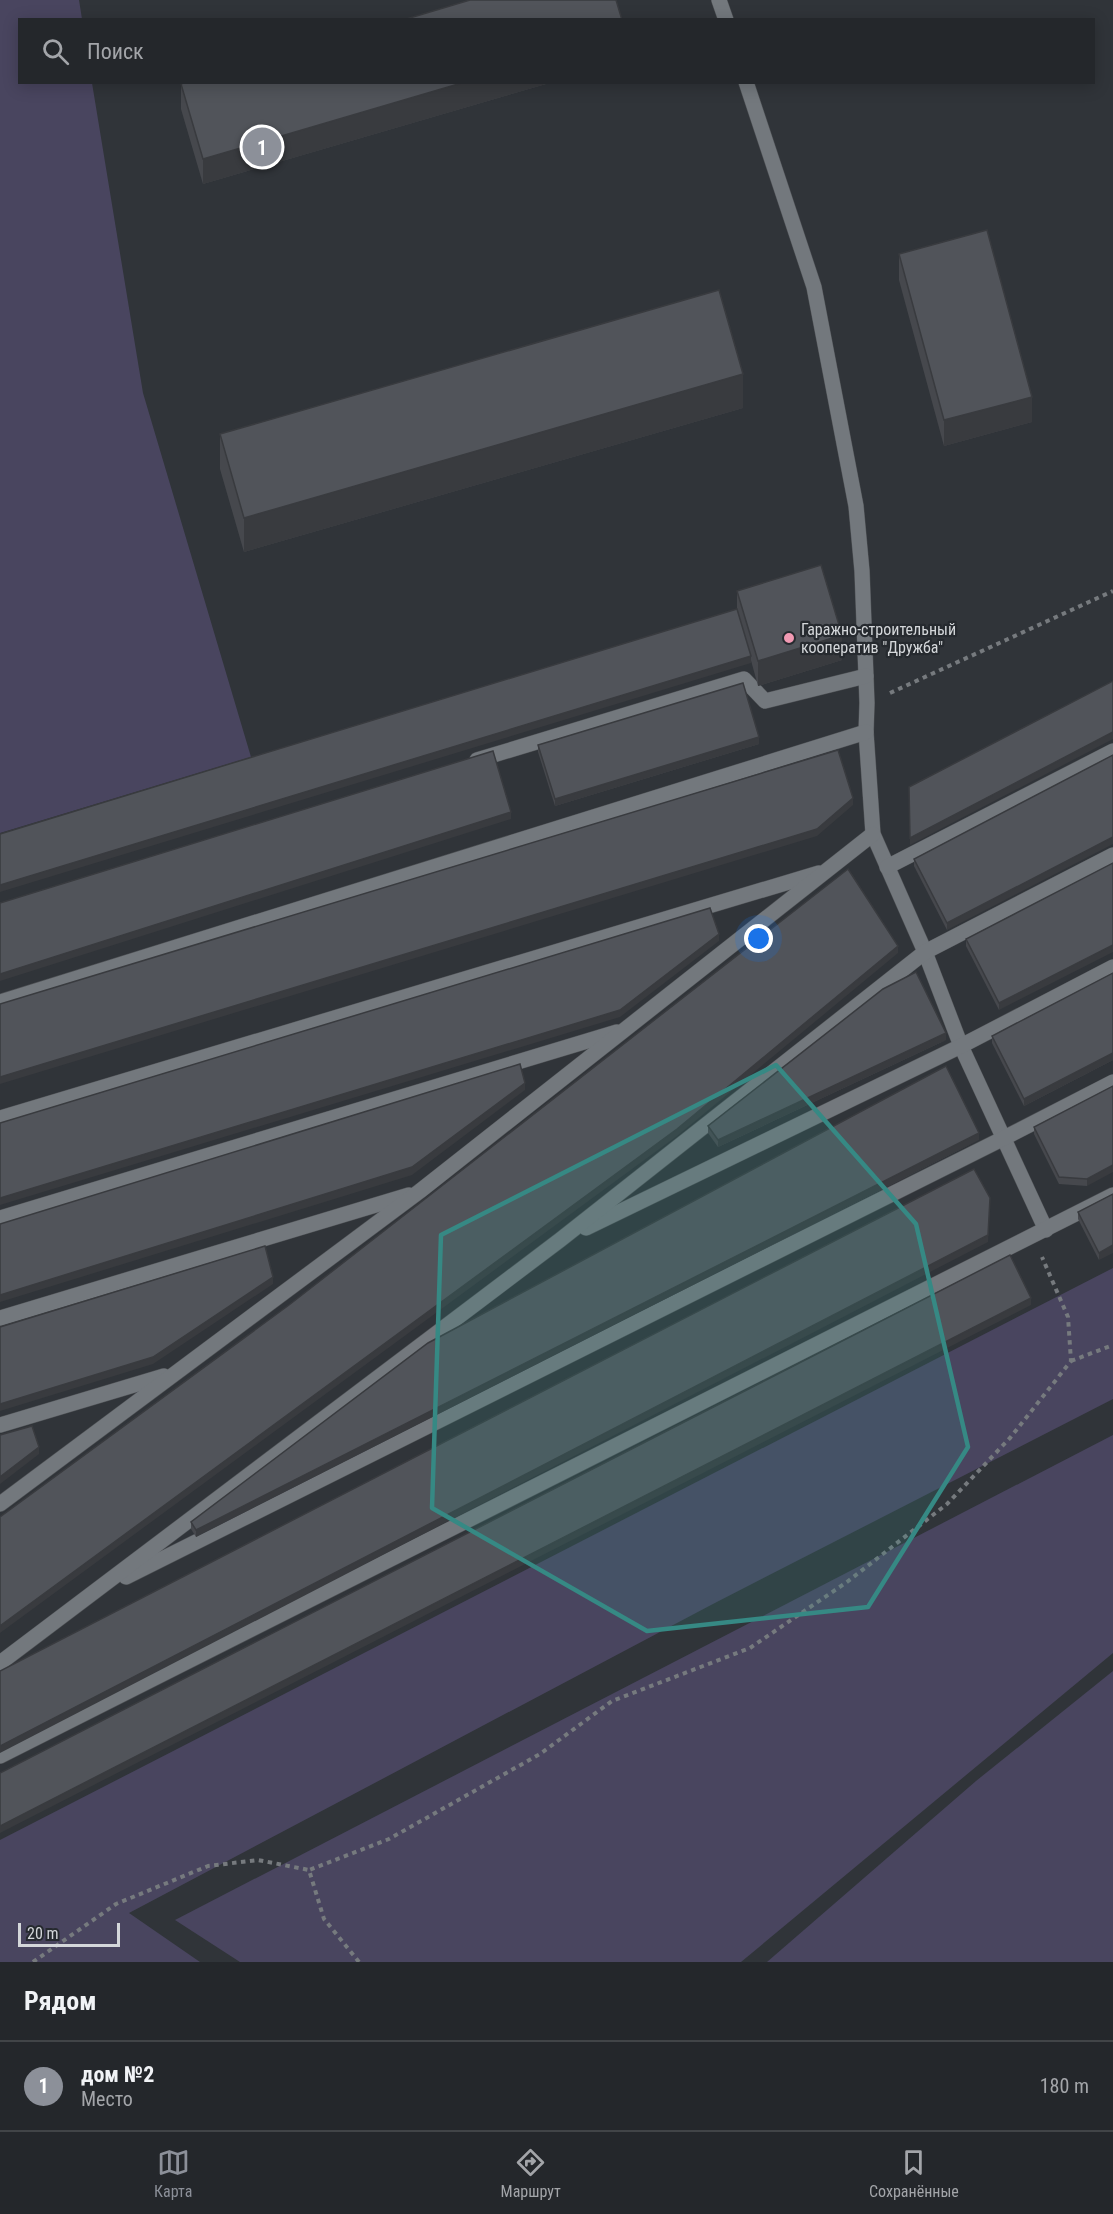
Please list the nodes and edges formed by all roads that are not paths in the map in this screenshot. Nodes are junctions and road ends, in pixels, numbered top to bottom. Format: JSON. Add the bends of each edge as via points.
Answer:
{"nodes":[{"id":1,"x":719,"y":0,"type":"edge"},
{"id":2,"x":725,"y":18,"type":"edge"},
{"id":3,"x":748,"y":84,"type":"edge"},
{"id":4,"x":866,"y":676,"type":"junction"},
{"id":5,"x":866,"y":732,"type":"junction"},
{"id":6,"x":1113,"y":751,"type":"edge"},
{"id":7,"x":458,"y":766,"type":"edge"},
{"id":8,"x":873,"y":834,"type":"junction"},
{"id":9,"x":1113,"y":855,"type":"edge"},
{"id":10,"x":887,"y":867,"type":"junction"},
{"id":11,"x":828,"y":870,"type":"junction"},
{"id":12,"x":925,"y":952,"type":"junction"},
{"id":13,"x":1113,"y":967,"type":"edge"},
{"id":14,"x":0,"y":1002,"type":"edge"},
{"id":15,"x":626,"y":1029,"type":"junction"},
{"id":16,"x":962,"y":1046,"type":"junction"},
{"id":17,"x":1113,"y":1082,"type":"edge"},
{"id":18,"x":0,"y":1118,"type":"edge"},
{"id":19,"x":1004,"y":1138,"type":"junction"},
{"id":20,"x":420,"y":1191,"type":"junction"},
{"id":21,"x":1113,"y":1195,"type":"edge"},
{"id":22,"x":0,"y":1218,"type":"edge"},
{"id":23,"x":1040,"y":1233,"type":"junction"},
{"id":24,"x":560,"y":1240,"type":"junction"},
{"id":25,"x":0,"y":1318,"type":"edge"},
{"id":26,"x":176,"y":1373,"type":"junction"},
{"id":27,"x":0,"y":1425,"type":"edge"},
{"id":28,"x":0,"y":1504,"type":"edge"},
{"id":29,"x":92,"y":1594,"type":"junction"},
{"id":30,"x":0,"y":1663,"type":"edge"},
{"id":31,"x":0,"y":1756,"type":"edge"}],
"edges":[{"from":1,"to":2,"type":"lane"},
{"from":3,"to":4,"type":"lane","via":[[814,287],[856,506]]},
{"from":4,"to":5,"type":"lane"},
{"from":4,"to":7,"type":"lane","via":[[765,701],[744,679]]},
{"from":5,"to":8,"type":"lane"},
{"from":5,"to":14,"type":"lane"},
{"from":6,"to":10,"type":"lane"},
{"from":8,"to":10,"type":"lane"},
{"from":8,"to":11,"type":"lane"},
{"from":9,"to":12,"type":"lane"},
{"from":10,"to":12,"type":"lane"},
{"from":11,"to":15,"type":"lane"},
{"from":11,"to":18,"type":"lane"},
{"from":12,"to":16,"type":"lane"},
{"from":12,"to":24,"type":"lane"},
{"from":13,"to":16,"type":"lane"},
{"from":15,"to":20,"type":"lane"},
{"from":15,"to":22,"type":"lane"},
{"from":16,"to":19,"type":"lane"},
{"from":16,"to":24,"type":"lane"},
{"from":17,"to":19,"type":"lane"},
{"from":19,"to":23,"type":"lane"},
{"from":19,"to":29,"type":"lane"},
{"from":20,"to":25,"type":"lane"},
{"from":20,"to":26,"type":"lane"},
{"from":21,"to":23,"type":"lane"},
{"from":23,"to":31,"type":"lane"},
{"from":24,"to":29,"type":"lane"},
{"from":26,"to":27,"type":"lane"},
{"from":26,"to":28,"type":"lane"},
{"from":29,"to":30,"type":"lane"}]}
